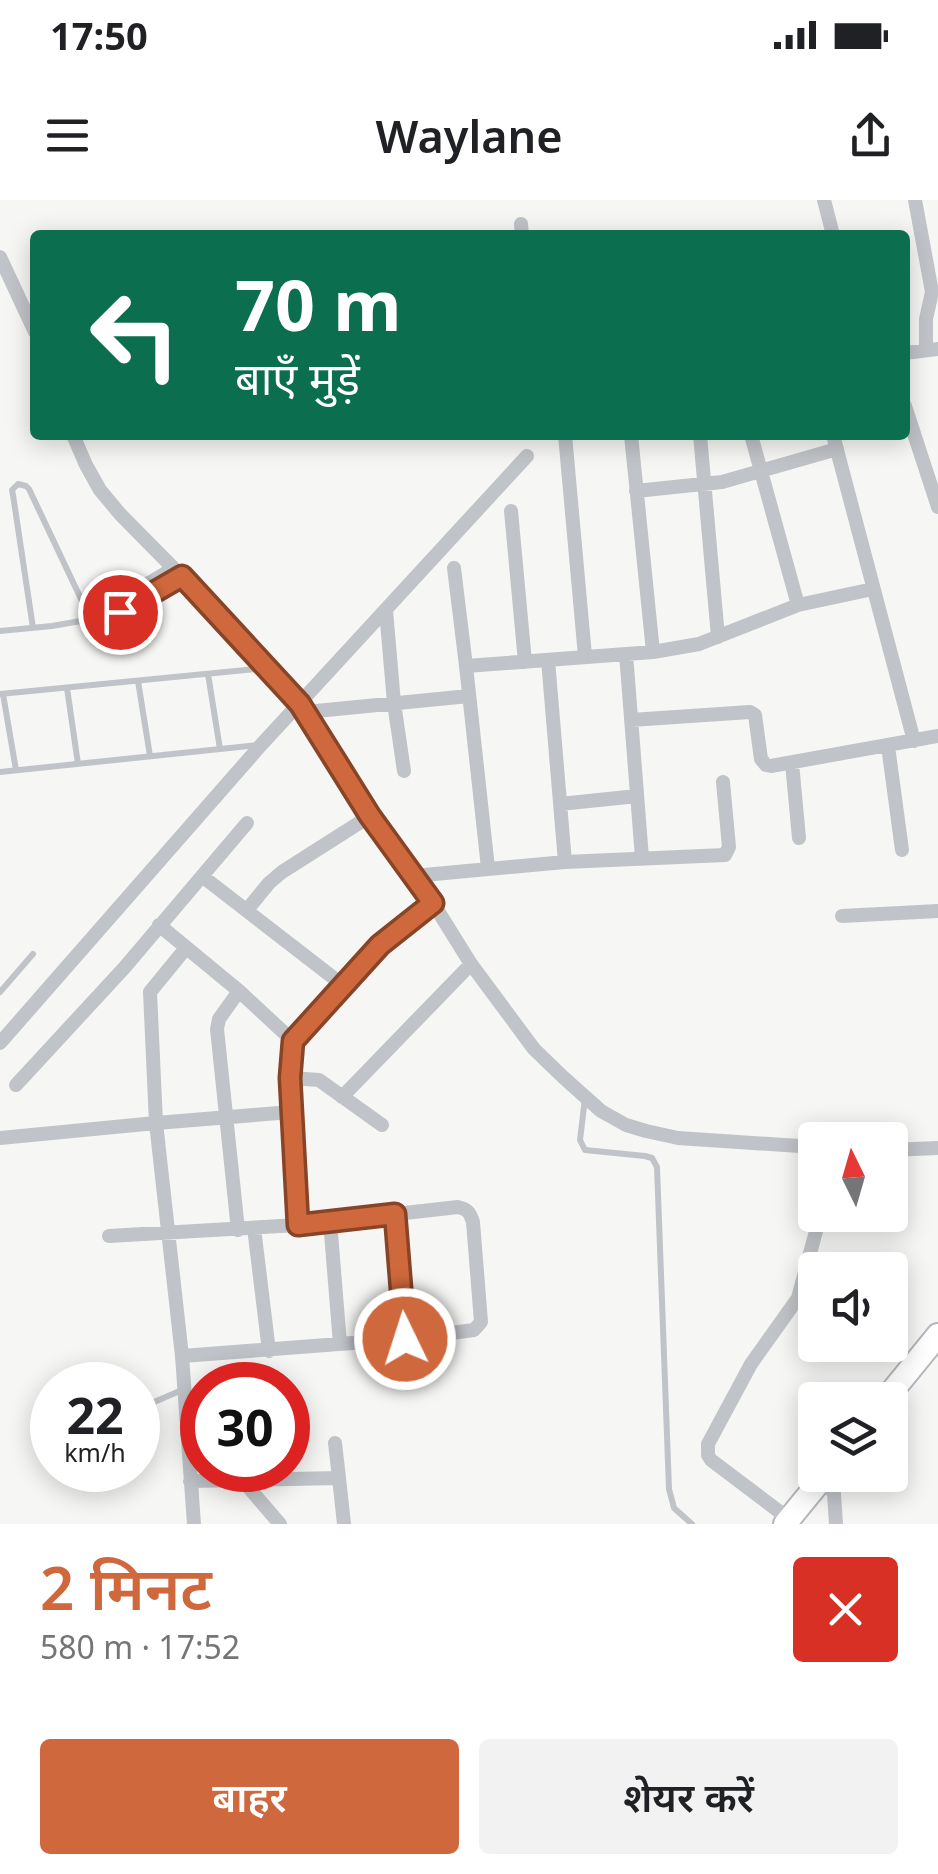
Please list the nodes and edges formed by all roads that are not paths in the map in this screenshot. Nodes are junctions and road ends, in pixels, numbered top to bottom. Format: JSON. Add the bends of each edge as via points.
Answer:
{"nodes":[{"id":1,"x":824,"y":200,"type":"edge"},
{"id":2,"x":914,"y":200,"type":"edge"},
{"id":3,"x":832,"y":230,"type":"edge"},
{"id":4,"x":0,"y":257,"type":"edge"},
{"id":5,"x":934,"y":306,"type":"edge"},
{"id":6,"x":30,"y":321,"type":"edge"},
{"id":7,"x":932,"y":350,"type":"edge"},
{"id":8,"x":910,"y":421,"type":"edge"},
{"id":9,"x":75,"y":440,"type":"edge"},
{"id":10,"x":565,"y":440,"type":"edge"},
{"id":11,"x":631,"y":440,"type":"edge"},
{"id":12,"x":700,"y":440,"type":"edge"},
{"id":13,"x":752,"y":440,"type":"edge"},
{"id":14,"x":835,"y":442,"type":"edge"},
{"id":15,"x":526,"y":456,"type":"dead end"},
{"id":16,"x":761,"y":472,"type":"junction"},
{"id":17,"x":704,"y":485,"type":"junction"},
{"id":18,"x":636,"y":490,"type":"junction"},
{"id":19,"x":938,"y":507,"type":"edge"},
{"id":20,"x":512,"y":510,"type":"dead end"},
{"id":21,"x":454,"y":568,"type":"dead end"},
{"id":22,"x":176,"y":571,"type":"junction"},
{"id":23,"x":874,"y":589,"type":"junction"},
{"id":24,"x":798,"y":605,"type":"junction"},
{"id":25,"x":386,"y":610,"type":"junction"},
{"id":26,"x":93,"y":618,"type":"junction"},
{"id":27,"x":33,"y":628,"type":"junction"},
{"id":28,"x":0,"y":631,"type":"edge"},
{"id":29,"x":718,"y":637,"type":"junction"},
{"id":30,"x":652,"y":652,"type":"junction"},
{"id":31,"x":626,"y":654,"type":"junction"},
{"id":32,"x":585,"y":656,"type":"junction"},
{"id":33,"x":548,"y":660,"type":"junction"},
{"id":34,"x":524,"y":662,"type":"junction"},
{"id":35,"x":466,"y":666,"type":"junction"},
{"id":36,"x":267,"y":668,"type":"junction"},
{"id":37,"x":208,"y":674,"type":"junction"},
{"id":38,"x":138,"y":680,"type":"junction"},
{"id":39,"x":66,"y":688,"type":"junction"},
{"id":40,"x":2,"y":694,"type":"edge"},
{"id":41,"x":469,"y":696,"type":"junction"},
{"id":42,"x":394,"y":703,"type":"junction"},
{"id":43,"x":303,"y":708,"type":"junction"},
{"id":44,"x":631,"y":720,"type":"junction"},
{"id":45,"x":938,"y":736,"type":"edge"},
{"id":46,"x":914,"y":741,"type":"junction"},
{"id":47,"x":260,"y":745,"type":"junction"},
{"id":48,"x":888,"y":746,"type":"junction"},
{"id":49,"x":220,"y":749,"type":"junction"},
{"id":50,"x":150,"y":756,"type":"junction"},
{"id":51,"x":792,"y":763,"type":"junction"},
{"id":52,"x":78,"y":764,"type":"junction"},
{"id":53,"x":16,"y":770,"type":"junction"},
{"id":54,"x":404,"y":771,"type":"dead end"},
{"id":55,"x":0,"y":772,"type":"edge"},
{"id":56,"x":723,"y":782,"type":"dead end"},
{"id":57,"x":637,"y":796,"type":"junction"},
{"id":58,"x":560,"y":804,"type":"junction"},
{"id":59,"x":370,"y":816,"type":"junction"},
{"id":60,"x":247,"y":823,"type":"dead end"},
{"id":61,"x":799,"y":838,"type":"dead end"},
{"id":62,"x":902,"y":850,"type":"dead end"},
{"id":63,"x":642,"y":858,"type":"junction"},
{"id":64,"x":565,"y":862,"type":"junction"},
{"id":65,"x":488,"y":868,"type":"junction"},
{"id":66,"x":202,"y":876,"type":"junction"},
{"id":67,"x":414,"y":876,"type":"junction"},
{"id":68,"x":433,"y":903,"type":"junction"},
{"id":69,"x":246,"y":910,"type":"junction"},
{"id":70,"x":938,"y":911,"type":"edge"},
{"id":71,"x":842,"y":916,"type":"dead end"},
{"id":72,"x":159,"y":925,"type":"junction"},
{"id":73,"x":186,"y":948,"type":"junction"},
{"id":74,"x":32,"y":954,"type":"dead end"},
{"id":75,"x":471,"y":964,"type":"junction"},
{"id":76,"x":344,"y":986,"type":"junction"},
{"id":77,"x":239,"y":991,"type":"junction"},
{"id":78,"x":0,"y":992,"type":"edge"},
{"id":79,"x":293,"y":1041,"type":"junction"},
{"id":80,"x":0,"y":1043,"type":"edge"},
{"id":81,"x":290,"y":1078,"type":"junction"},
{"id":82,"x":16,"y":1085,"type":"dead end"},
{"id":83,"x":342,"y":1097,"type":"junction"},
{"id":84,"x":585,"y":1097,"type":"junction"},
{"id":85,"x":291,"y":1112,"type":"junction"},
{"id":86,"x":227,"y":1116,"type":"junction"},
{"id":87,"x":156,"y":1122,"type":"junction"},
{"id":88,"x":382,"y":1125,"type":"dead end"},
{"id":89,"x":0,"y":1138,"type":"edge"},
{"id":90,"x":798,"y":1146,"type":"edge"},
{"id":91,"x":938,"y":1148,"type":"edge"},
{"id":92,"x":908,"y":1149,"type":"edge"},
{"id":93,"x":395,"y":1214,"type":"junction"},
{"id":94,"x":330,"y":1221,"type":"junction"},
{"id":95,"x":298,"y":1225,"type":"junction"},
{"id":96,"x":254,"y":1228,"type":"junction"},
{"id":97,"x":238,"y":1230,"type":"junction"},
{"id":98,"x":170,"y":1232,"type":"junction"},
{"id":99,"x":816,"y":1232,"type":"edge"},
{"id":100,"x":110,"y":1236,"type":"dead end"},
{"id":101,"x":405,"y":1339,"type":"junction"},
{"id":102,"x":937,"y":1342,"type":"edge"},
{"id":103,"x":340,"y":1344,"type":"junction"},
{"id":104,"x":269,"y":1351,"type":"junction"},
{"id":105,"x":182,"y":1356,"type":"junction"},
{"id":106,"x":182,"y":1362,"type":"edge"},
{"id":107,"x":901,"y":1382,"type":"edge"},
{"id":108,"x":336,"y":1443,"type":"dead end"},
{"id":109,"x":339,"y":1478,"type":"junction"},
{"id":110,"x":310,"y":1479,"type":"edge"},
{"id":111,"x":191,"y":1492,"type":"edge"},
{"id":112,"x":253,"y":1492,"type":"edge"},
{"id":113,"x":811,"y":1492,"type":"edge"},
{"id":114,"x":833,"y":1492,"type":"edge"},
{"id":115,"x":787,"y":1521,"type":"edge"},
{"id":116,"x":194,"y":1524,"type":"edge"},
{"id":117,"x":280,"y":1524,"type":"edge"},
{"id":118,"x":344,"y":1524,"type":"edge"},
{"id":119,"x":692,"y":1524,"type":"edge"},
{"id":120,"x":836,"y":1524,"type":"edge"}],
"edges":[{"from":1,"to":3,"type":"street"},
{"from":2,"to":5,"type":"street"},
{"from":4,"to":6,"type":"street"},
{"from":5,"to":7,"type":"street","via":[[926,320]]},
{"from":8,"to":19,"type":"street"},
{"from":9,"to":22,"type":"street","via":[[100,490]]},
{"from":10,"to":32,"type":"street"},
{"from":11,"to":18,"type":"street"},
{"from":12,"to":17,"type":"street"},
{"from":13,"to":16,"type":"street"},
{"from":14,"to":16,"type":"street"},
{"from":14,"to":23,"type":"street"},
{"from":15,"to":25,"type":"street"},
{"from":16,"to":17,"type":"street"},
{"from":16,"to":24,"type":"street"},
{"from":17,"to":18,"type":"street"},
{"from":17,"to":29,"type":"street"},
{"from":18,"to":30,"type":"street"},
{"from":20,"to":34,"type":"street"},
{"from":21,"to":35,"type":"street"},
{"from":22,"to":26,"type":"lane","via":[[106,604]]},
{"from":22,"to":26,"type":"lane","via":[[120,612]]},
{"from":22,"to":36,"type":"street"},
{"from":23,"to":24,"type":"street"},
{"from":23,"to":46,"type":"street"},
{"from":24,"to":29,"type":"street"},
{"from":25,"to":42,"type":"street"},
{"from":25,"to":43,"type":"street"},
{"from":26,"to":27,"type":"lane"},
{"from":26,"to":27,"type":"lane","via":[[29,489],[18,484],[12,490]]},
{"from":27,"to":28,"type":"lane"},
{"from":29,"to":30,"type":"street"},
{"from":30,"to":31,"type":"street"},
{"from":31,"to":32,"type":"street"},
{"from":31,"to":44,"type":"street"},
{"from":32,"to":33,"type":"street"},
{"from":33,"to":34,"type":"street"},
{"from":33,"to":58,"type":"street"},
{"from":34,"to":35,"type":"street"},
{"from":35,"to":41,"type":"street"},
{"from":36,"to":37,"type":"lane"},
{"from":36,"to":43,"type":"street"},
{"from":37,"to":38,"type":"lane"},
{"from":37,"to":49,"type":"lane"},
{"from":38,"to":39,"type":"lane"},
{"from":38,"to":50,"type":"lane"},
{"from":39,"to":40,"type":"lane"},
{"from":39,"to":52,"type":"lane"},
{"from":40,"to":53,"type":"lane"},
{"from":41,"to":42,"type":"street"},
{"from":41,"to":65,"type":"street"},
{"from":42,"to":43,"type":"street"},
{"from":42,"to":54,"type":"street"},
{"from":43,"to":47,"type":"street"},
{"from":43,"to":59,"type":"street"},
{"from":44,"to":51,"type":"street","via":[[750,712],[763,762]]},
{"from":44,"to":57,"type":"street"},
{"from":45,"to":46,"type":"street"},
{"from":46,"to":48,"type":"street"},
{"from":47,"to":49,"type":"lane"},
{"from":47,"to":80,"type":"street"},
{"from":48,"to":51,"type":"street"},
{"from":48,"to":62,"type":"street"},
{"from":49,"to":50,"type":"lane"},
{"from":50,"to":52,"type":"lane"},
{"from":51,"to":61,"type":"street"},
{"from":52,"to":53,"type":"lane"},
{"from":53,"to":55,"type":"lane"},
{"from":56,"to":63,"type":"street","via":[[726,855]]},
{"from":57,"to":58,"type":"street"},
{"from":57,"to":63,"type":"street"},
{"from":58,"to":64,"type":"street"},
{"from":59,"to":67,"type":"street"},
{"from":59,"to":69,"type":"street","via":[[282,872]]},
{"from":60,"to":66,"type":"street"},
{"from":63,"to":64,"type":"street"},
{"from":64,"to":65,"type":"street"},
{"from":65,"to":67,"type":"street"},
{"from":66,"to":69,"type":"street"},
{"from":66,"to":72,"type":"street"},
{"from":67,"to":68,"type":"street"},
{"from":68,"to":75,"type":"street"},
{"from":68,"to":76,"type":"street","via":[[380,945]]},
{"from":69,"to":76,"type":"street"},
{"from":70,"to":71,"type":"street"},
{"from":72,"to":73,"type":"street"},
{"from":72,"to":82,"type":"street"},
{"from":73,"to":77,"type":"street"},
{"from":73,"to":87,"type":"street","via":[[150,992]]},
{"from":74,"to":78,"type":"lane"},
{"from":75,"to":83,"type":"street"},
{"from":75,"to":84,"type":"street","via":[[534,1050]]},
{"from":76,"to":79,"type":"street"},
{"from":77,"to":79,"type":"street"},
{"from":77,"to":86,"type":"street","via":[[217,1023]]},
{"from":79,"to":81,"type":"street"},
{"from":81,"to":83,"type":"street","via":[[319,1080]]},
{"from":81,"to":85,"type":"street"},
{"from":83,"to":88,"type":"street"},
{"from":84,"to":90,"type":"street","via":[[646,1132]]},
{"from":84,"to":119,"type":"lane","via":[[585,1150],[646,1156],[657,1167],[669,1490],[674,1508]]},
{"from":85,"to":86,"type":"street"},
{"from":85,"to":95,"type":"street"},
{"from":86,"to":87,"type":"street"},
{"from":86,"to":97,"type":"street"},
{"from":87,"to":89,"type":"street"},
{"from":87,"to":98,"type":"street"},
{"from":91,"to":92,"type":"street"},
{"from":93,"to":94,"type":"street"},
{"from":93,"to":101,"type":"street"},
{"from":93,"to":101,"type":"street","via":[[458,1207],[470,1213],[480,1306],[474,1330]]},
{"from":94,"to":95,"type":"street"},
{"from":94,"to":103,"type":"street"},
{"from":95,"to":96,"type":"street"},
{"from":96,"to":97,"type":"street"},
{"from":96,"to":104,"type":"street"},
{"from":97,"to":98,"type":"street"},
{"from":98,"to":100,"type":"street"},
{"from":98,"to":105,"type":"street"},
{"from":99,"to":115,"type":"street","via":[[798,1298],[751,1364],[707,1451]]},
{"from":101,"to":103,"type":"street"},
{"from":102,"to":107,"type":"main road"},
{"from":103,"to":104,"type":"street"},
{"from":104,"to":105,"type":"street"},
{"from":105,"to":106,"type":"street"},
{"from":108,"to":109,"type":"street"},
{"from":109,"to":110,"type":"street"},
{"from":109,"to":118,"type":"street"},
{"from":111,"to":116,"type":"street"},
{"from":112,"to":117,"type":"street"},
{"from":113,"to":115,"type":"main road"},
{"from":114,"to":120,"type":"street"}]}
